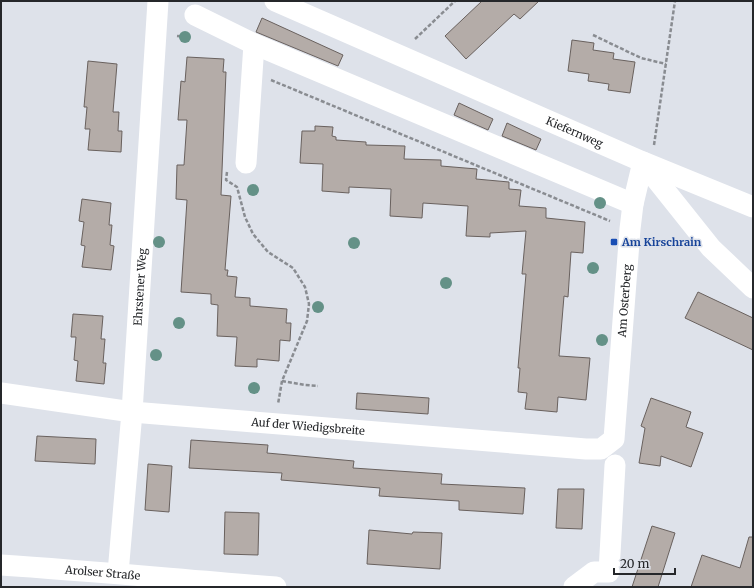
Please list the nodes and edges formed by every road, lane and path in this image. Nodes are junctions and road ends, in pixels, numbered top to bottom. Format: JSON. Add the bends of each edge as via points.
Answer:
{"nodes":[{"id":1,"x":158,"y":1,"type":"edge"},
{"id":2,"x":275,"y":1,"type":"edge"},
{"id":3,"x":455,"y":1,"type":"edge"},
{"id":4,"x":675,"y":1,"type":"edge"},
{"id":5,"x":194,"y":14,"type":"dead end"},
{"id":6,"x":593,"y":35,"type":"dead end"},
{"id":7,"x":254,"y":44,"type":"junction"},
{"id":8,"x":397,"y":55,"type":"junction"},
{"id":9,"x":666,"y":64,"type":"junction"},
{"id":10,"x":252,"y":72,"type":"junction"},
{"id":11,"x":643,"y":162,"type":"junction"},
{"id":12,"x":237,"y":165,"type":"joint"},
{"id":13,"x":633,"y":204,"type":"junction"},
{"id":14,"x":753,"y":207,"type":"edge"},
{"id":15,"x":630,"y":229,"type":"junction"},
{"id":16,"x":753,"y":288,"type":"edge"},
{"id":17,"x":282,"y":381,"type":"junction"},
{"id":18,"x":318,"y":386,"type":"dead end"},
{"id":19,"x":1,"y":393,"type":"edge"},
{"id":20,"x":132,"y":412,"type":"junction"},
{"id":21,"x":274,"y":424,"type":"junction"},
{"id":22,"x":614,"y":440,"type":"joint"},
{"id":23,"x":615,"y":465,"type":"dead end"},
{"id":24,"x":1,"y":565,"type":"edge"},
{"id":25,"x":118,"y":573,"type":"junction"},
{"id":26,"x":276,"y":587,"type":"edge"},
{"id":27,"x":574,"y":587,"type":"edge"}],
"edges":[{"from":1,"to":20,"type":"street","name":"Ehrstener Weg"},
{"from":2,"to":8,"type":"street","name":"Kiefernweg"},
{"from":3,"to":8,"type":"path"},
{"from":4,"to":9,"type":"path"},
{"from":5,"to":7,"type":"street"},
{"from":6,"to":9,"type":"path","via":[[641,58]]},
{"from":7,"to":10,"type":"street"},
{"from":7,"to":13,"type":"street"},
{"from":8,"to":11,"type":"street","name":"Kiefernweg"},
{"from":9,"to":11,"type":"path","via":[[654,145]]},
{"from":10,"to":12,"type":"street"},
{"from":10,"to":15,"type":"path"},
{"from":11,"to":13,"type":"street","name":"Am Osterberg"},
{"from":11,"to":14,"type":"street","name":"Kiefernweg"},
{"from":11,"to":16,"type":"street","via":[[711,248]]},
{"from":12,"to":17,"type":"path","via":[[226,180],[237,186],[245,217],[253,234],[268,252],[293,268],[305,287],[309,304],[307,320]]},
{"from":13,"to":15,"type":"street","name":"Am Osterberg"},
{"from":15,"to":22,"type":"street","name":"Am Osterberg"},
{"from":17,"to":18,"type":"path"},
{"from":17,"to":21,"type":"path"},
{"from":19,"to":20,"type":"street","name":"Auf der Wiedigsbreite"},
{"from":20,"to":21,"type":"street","name":"Auf der Wiedigsbreite"},
{"from":20,"to":25,"type":"street","name":"Ehrstener Weg"},
{"from":21,"to":22,"type":"street","name":"Auf der Wiedigsbreite","via":[[586,449],[601,449]]},
{"from":23,"to":27,"type":"street","via":[[609,572],[594,572]]},
{"from":24,"to":25,"type":"street","name":"Arolser Straße"},
{"from":25,"to":26,"type":"street","name":"Arolser Straße"}]}
